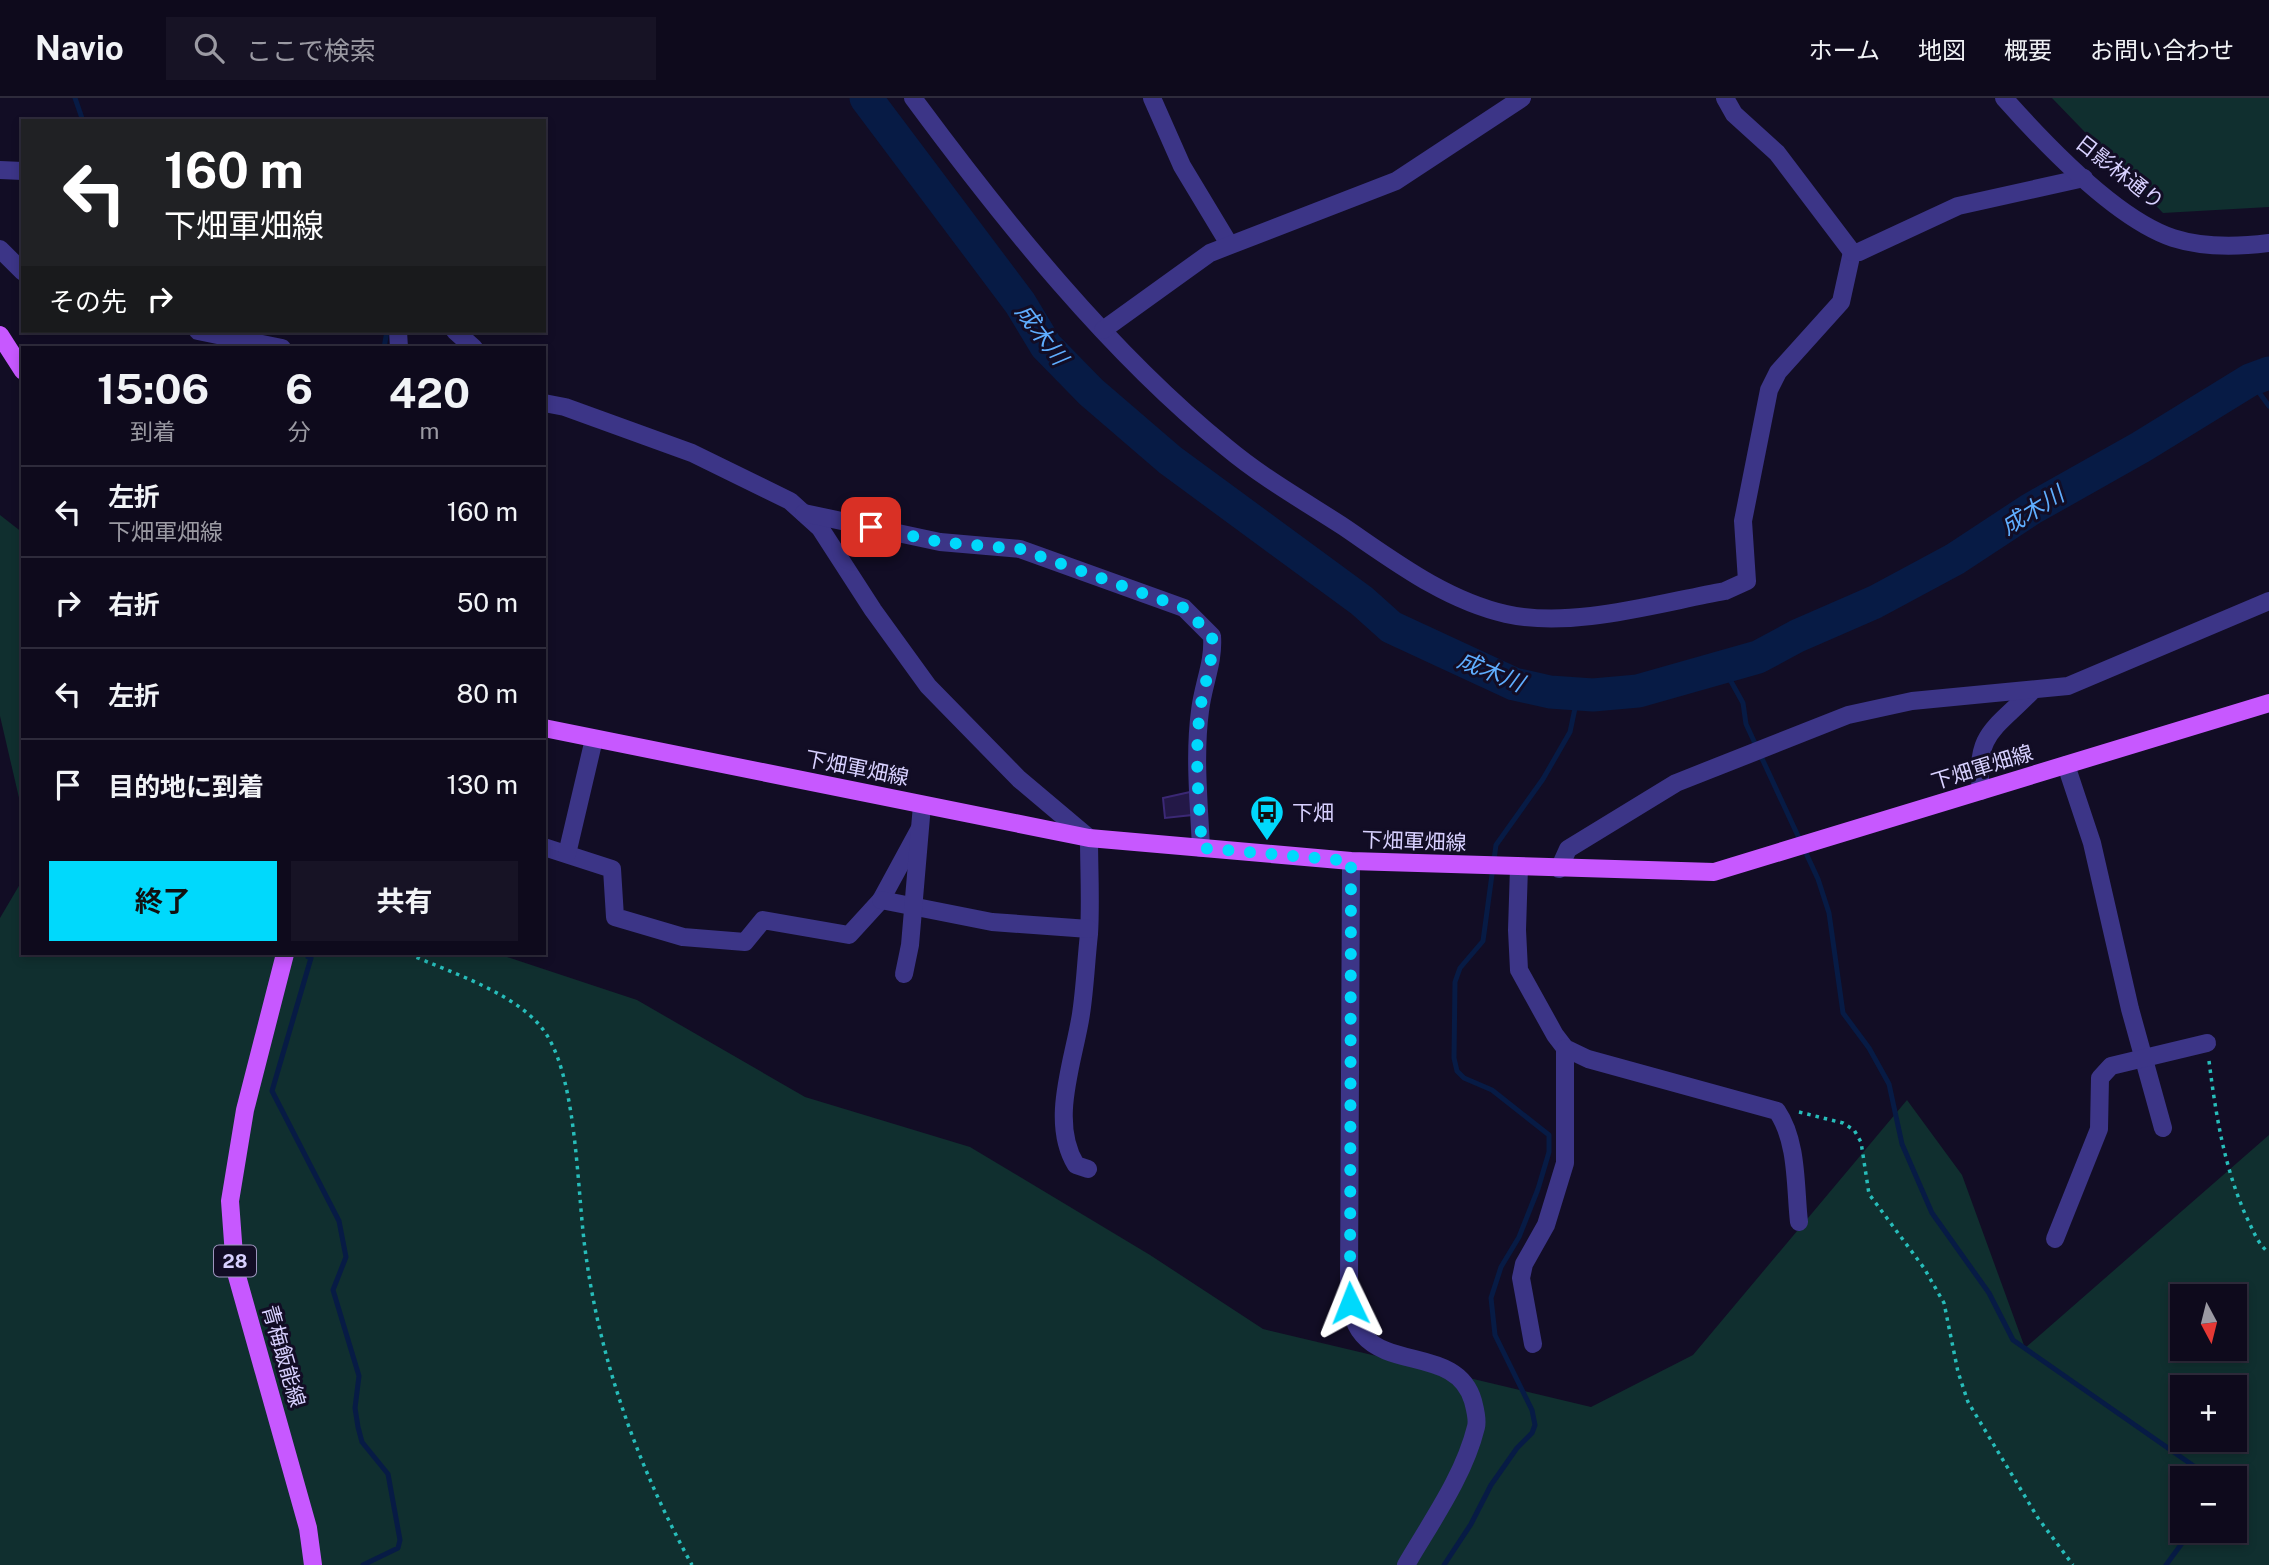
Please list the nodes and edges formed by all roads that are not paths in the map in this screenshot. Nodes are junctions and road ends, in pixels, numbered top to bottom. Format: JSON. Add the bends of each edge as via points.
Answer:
{"nodes":[{"id":1,"x":914,"y":98,"type":"edge"},
{"id":2,"x":1152,"y":98,"type":"edge"},
{"id":3,"x":1522,"y":98,"type":"edge"},
{"id":4,"x":1726,"y":98,"type":"edge"},
{"id":5,"x":2004,"y":98,"type":"edge"},
{"id":6,"x":0,"y":170,"type":"edge"},
{"id":7,"x":21,"y":171,"type":"edge"},
{"id":8,"x":2084,"y":177,"type":"junction"},
{"id":9,"x":2269,"y":243,"type":"edge"},
{"id":10,"x":1229,"y":244,"type":"junction"},
{"id":11,"x":0,"y":249,"type":"edge"},
{"id":12,"x":1852,"y":252,"type":"junction"},
{"id":13,"x":21,"y":270,"type":"edge"},
{"id":14,"x":1103,"y":330,"type":"junction"},
{"id":15,"x":208,"y":333,"type":"edge"},
{"id":16,"x":457,"y":333,"type":"edge"},
{"id":17,"x":0,"y":335,"type":"edge"},
{"id":18,"x":272,"y":346,"type":"edge"},
{"id":19,"x":472,"y":346,"type":"edge"},
{"id":20,"x":21,"y":368,"type":"edge"},
{"id":21,"x":546,"y":403,"type":"edge"},
{"id":22,"x":802,"y":512,"type":"junction"},
{"id":23,"x":2269,"y":601,"type":"edge"},
{"id":24,"x":2033,"y":690,"type":"junction"},
{"id":25,"x":2269,"y":703,"type":"edge"},
{"id":26,"x":546,"y":728,"type":"edge"},
{"id":27,"x":594,"y":738,"type":"junction"},
{"id":28,"x":2066,"y":765,"type":"junction"},
{"id":29,"x":1981,"y":791,"type":"junction"},
{"id":30,"x":922,"y":805,"type":"junction"},
{"id":31,"x":919,"y":830,"type":"junction"},
{"id":32,"x":1089,"y":838,"type":"junction"},
{"id":33,"x":1202,"y":848,"type":"junction"},
{"id":34,"x":546,"y":849,"type":"edge"},
{"id":35,"x":567,"y":854,"type":"junction"},
{"id":36,"x":1351,"y":861,"type":"junction"},
{"id":37,"x":1519,"y":867,"type":"junction"},
{"id":38,"x":1559,"y":869,"type":"junction"},
{"id":39,"x":881,"y":901,"type":"junction"},
{"id":40,"x":913,"y":907,"type":"junction"},
{"id":41,"x":1089,"y":929,"type":"junction"},
{"id":42,"x":285,"y":955,"type":"edge"},
{"id":43,"x":904,"y":974,"type":"dead end"},
{"id":44,"x":2207,"y":1044,"type":"road end"},
{"id":45,"x":1565,"y":1048,"type":"junction"},
{"id":46,"x":2146,"y":1058,"type":"junction"},
{"id":47,"x":2163,"y":1128,"type":"dead end"},
{"id":48,"x":1088,"y":1169,"type":"dead end"},
{"id":49,"x":1799,"y":1222,"type":"dead end"},
{"id":50,"x":2055,"y":1239,"type":"dead end"},
{"id":51,"x":1533,"y":1344,"type":"dead end"},
{"id":52,"x":313,"y":1565,"type":"edge"},
{"id":53,"x":1406,"y":1565,"type":"edge"}],
"edges":[{"from":1,"to":14,"type":"street"},
{"from":2,"to":10,"type":"street","via":[[1182,166]]},
{"from":3,"to":10,"type":"street","via":[[1396,181]]},
{"from":4,"to":12,"type":"street","via":[[1734,114],[1777,153]]},
{"from":5,"to":8,"type":"street","name":"日影林通り"},
{"from":6,"to":7,"type":"street"},
{"from":8,"to":9,"type":"street","name":"日影林通り","via":[[2140,222],[2172,238],[2209,246]]},
{"from":8,"to":12,"type":"street","via":[[1958,206]]},
{"from":10,"to":14,"type":"street","via":[[1194,263]]},
{"from":11,"to":13,"type":"street"},
{"from":12,"to":14,"type":"street","via":[[1841,302],[1778,372],[1769,390],[1743,521],[1747,581],[1725,591],[1564,619],[1506,614],[1443,591],[1402,566],[1233,453],[1157,387]]},
{"from":15,"to":18,"type":"street"},
{"from":16,"to":19,"type":"street"},
{"from":17,"to":20,"type":"main road"},
{"from":21,"to":22,"type":"street","via":[[692,453],[790,501]]},
{"from":22,"to":32,"type":"street","via":[[820,528],[928,686],[1019,779]]},
{"from":22,"to":33,"type":"street","via":[[940,542],[1020,549],[1184,608],[1212,636],[1213,657],[1200,710],[1197,768]]},
{"from":23,"to":24,"type":"street","via":[[2090,679]]},
{"from":24,"to":29,"type":"street","via":[[1981,747]]},
{"from":24,"to":38,"type":"street","via":[[1912,701],[1836,720],[1676,783],[1568,849]]},
{"from":25,"to":28,"type":"main road","name":"下畑軍畑線"},
{"from":26,"to":27,"type":"main road","name":"下畑軍畑線"},
{"from":27,"to":30,"type":"main road","name":"下畑軍畑線"},
{"from":27,"to":35,"type":"street"},
{"from":28,"to":29,"type":"main road","name":"下畑軍畑線"},
{"from":28,"to":46,"type":"street","via":[[2092,843],[2130,1009]]},
{"from":29,"to":38,"type":"main road","name":"下畑軍畑線","via":[[1714,872]]},
{"from":30,"to":31,"type":"street"},
{"from":30,"to":32,"type":"main road","name":"下畑軍畑線"},
{"from":31,"to":39,"type":"street"},
{"from":31,"to":40,"type":"street"},
{"from":32,"to":33,"type":"main road","name":"下畑軍畑線"},
{"from":32,"to":41,"type":"street"},
{"from":33,"to":36,"type":"main road","name":"下畑軍畑線"},
{"from":34,"to":35,"type":"street"},
{"from":35,"to":39,"type":"street","via":[[612,869],[615,917],[683,937],[745,942],[763,920],[849,935]]},
{"from":36,"to":37,"type":"main road","name":"下畑軍畑線"},
{"from":36,"to":53,"type":"street","via":[[1349,1285],[1354,1322],[1376,1345],[1444,1367],[1462,1382],[1476,1410],[1476,1425],[1460,1467]]},
{"from":37,"to":38,"type":"main road","name":"下畑軍畑線"},
{"from":37,"to":45,"type":"street","via":[[1519,970]]},
{"from":39,"to":40,"type":"street"},
{"from":40,"to":41,"type":"street","via":[[992,922]]},
{"from":40,"to":43,"type":"street"},
{"from":41,"to":48,"type":"street","via":[[1064,1134],[1076,1165]]},
{"from":42,"to":52,"type":"main road","name":"青梅飯能線","number":"28","via":[[245,1110],[230,1201],[235,1269],[308,1528]]},
{"from":44,"to":46,"type":"street"},
{"from":45,"to":49,"type":"street","via":[[1588,1059],[1777,1111],[1790,1141]]},
{"from":45,"to":51,"type":"street","via":[[1565,1163],[1546,1225],[1521,1278]]},
{"from":46,"to":47,"type":"street"},
{"from":46,"to":50,"type":"street","via":[[2111,1066],[2100,1078],[2099,1129]]}]}
